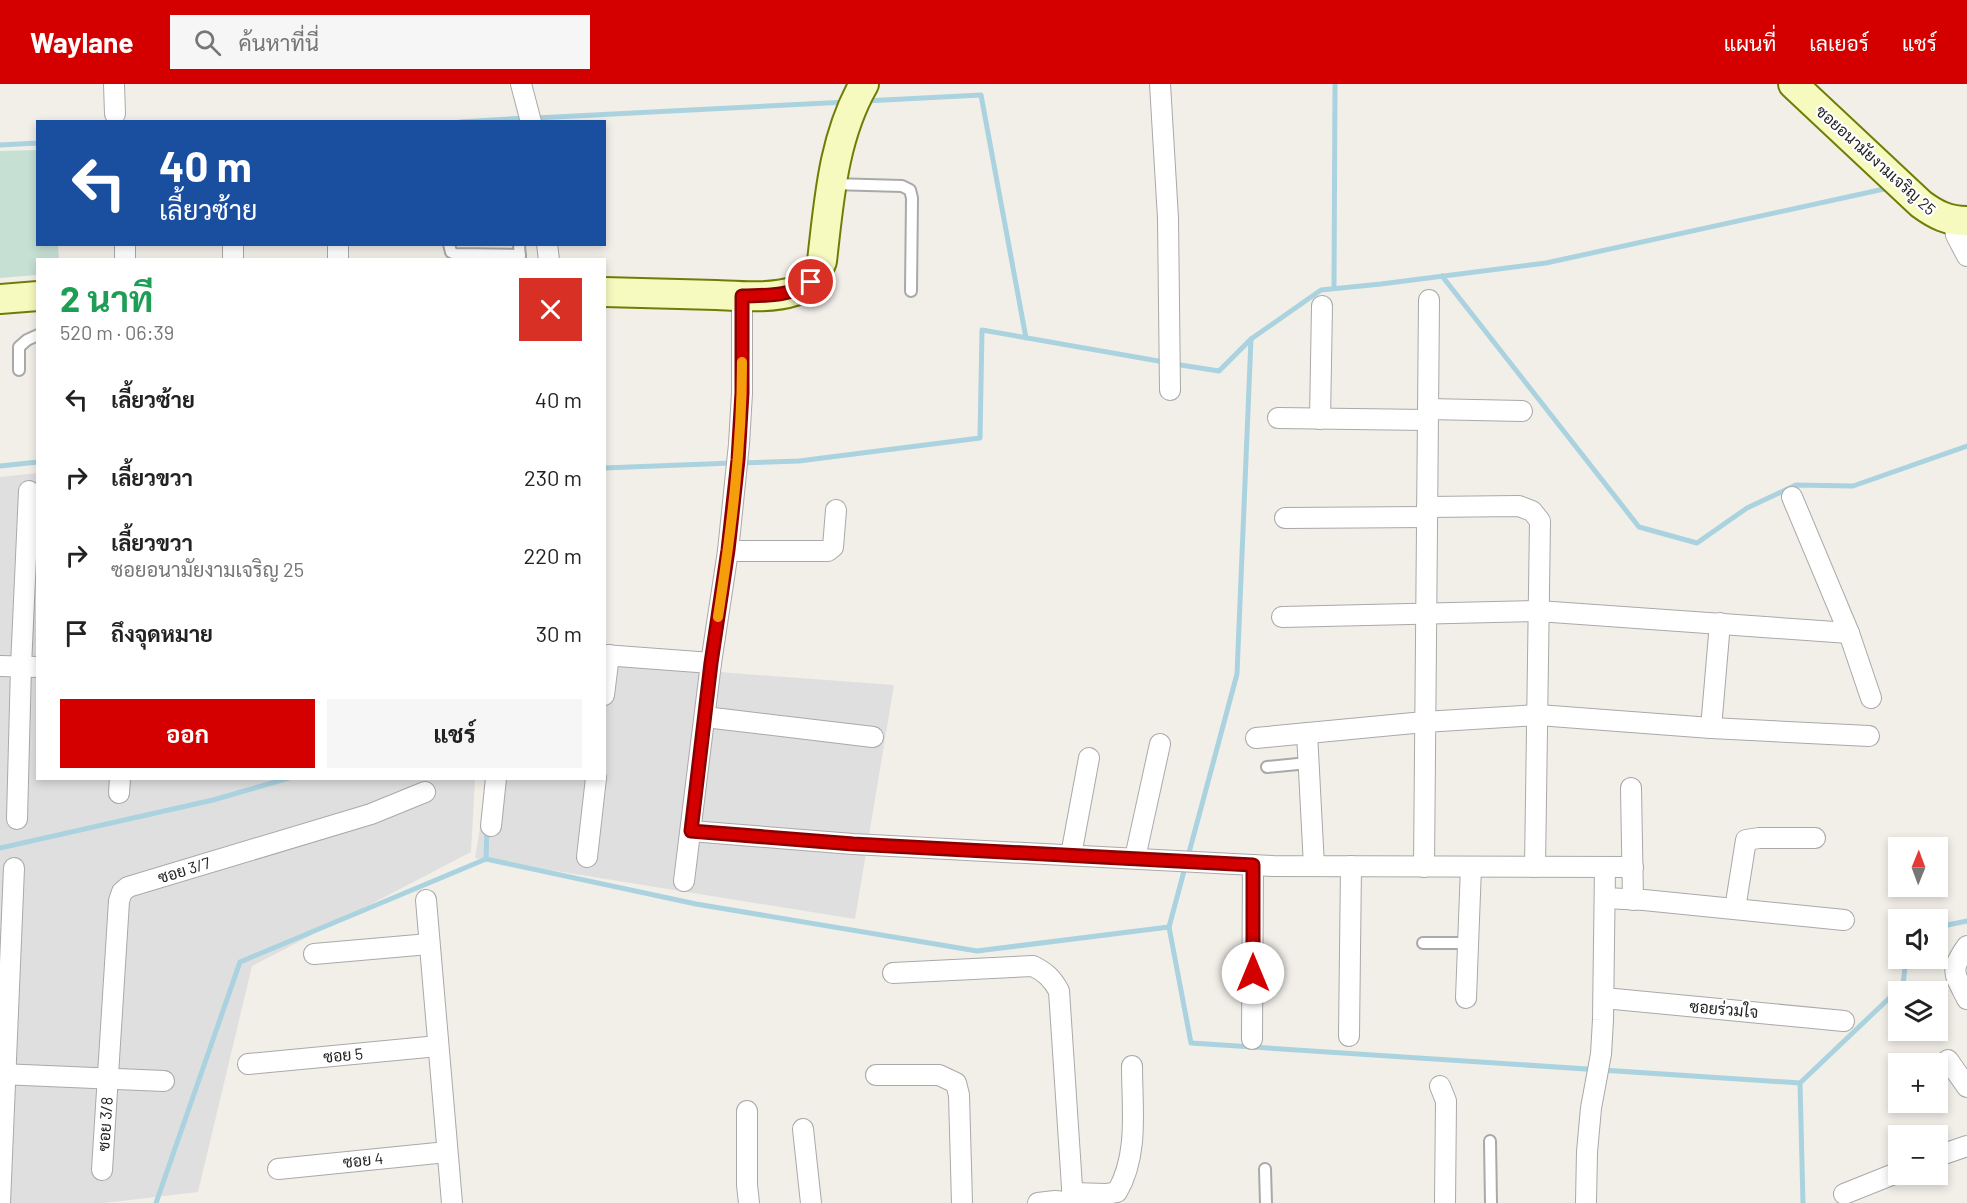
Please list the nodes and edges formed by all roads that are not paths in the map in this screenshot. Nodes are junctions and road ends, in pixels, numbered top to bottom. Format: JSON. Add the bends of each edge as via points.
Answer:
{"nodes":[{"id":1,"x":114,"y":84,"type":"edge"},
{"id":2,"x":521,"y":84,"type":"edge"},
{"id":3,"x":1160,"y":84,"type":"edge"},
{"id":4,"x":1792,"y":84,"type":"edge"},
{"id":5,"x":858,"y":96,"type":"edge"},
{"id":6,"x":115,"y":114,"type":"dead end"},
{"id":7,"x":530,"y":117,"type":"edge"},
{"id":8,"x":832,"y":184,"type":"junction"},
{"id":9,"x":1960,"y":221,"type":"edge"},
{"id":10,"x":450,"y":246,"type":"edge"},
{"id":11,"x":491,"y":249,"type":"edge"},
{"id":12,"x":520,"y":253,"type":"edge"},
{"id":13,"x":1967,"y":256,"type":"edge"},
{"id":14,"x":911,"y":291,"type":"dead end"},
{"id":15,"x":606,"y":292,"type":"edge"},
{"id":16,"x":36,"y":296,"type":"edge"},
{"id":17,"x":742,"y":296,"type":"junction"},
{"id":18,"x":0,"y":299,"type":"edge"},
{"id":19,"x":1429,"y":300,"type":"dead end"},
{"id":20,"x":1322,"y":306,"type":"dead end"},
{"id":21,"x":36,"y":336,"type":"edge"},
{"id":22,"x":19,"y":370,"type":"dead end"},
{"id":23,"x":1170,"y":390,"type":"dead end"},
{"id":24,"x":1522,"y":411,"type":"dead end"},
{"id":25,"x":1427,"y":415,"type":"junction"},
{"id":26,"x":1278,"y":418,"type":"dead end"},
{"id":27,"x":1320,"y":418,"type":"junction"},
{"id":28,"x":29,"y":491,"type":"dead end"},
{"id":29,"x":1792,"y":497,"type":"dead end"},
{"id":30,"x":836,"y":510,"type":"dead end"},
{"id":31,"x":1427,"y":512,"type":"junction"},
{"id":32,"x":1285,"y":518,"type":"dead end"},
{"id":33,"x":728,"y":550,"type":"junction"},
{"id":34,"x":1538,"y":611,"type":"junction"},
{"id":35,"x":1426,"y":614,"type":"junction"},
{"id":36,"x":1282,"y":616,"type":"dead end"},
{"id":37,"x":1720,"y":623,"type":"junction"},
{"id":38,"x":1849,"y":633,"type":"junction"},
{"id":39,"x":607,"y":655,"type":"edge"},
{"id":40,"x":711,"y":663,"type":"junction"},
{"id":41,"x":0,"y":666,"type":"edge"},
{"id":42,"x":29,"y":667,"type":"edge"},
{"id":43,"x":1871,"y":698,"type":"dead end"},
{"id":44,"x":1538,"y":715,"type":"junction"},
{"id":45,"x":705,"y":717,"type":"junction"},
{"id":46,"x":1424,"y":722,"type":"junction"},
{"id":47,"x":1712,"y":728,"type":"junction"},
{"id":48,"x":1307,"y":733,"type":"junction"},
{"id":49,"x":1869,"y":736,"type":"dead end"},
{"id":50,"x":873,"y":737,"type":"dead end"},
{"id":51,"x":1256,"y":738,"type":"dead end"},
{"id":52,"x":1160,"y":744,"type":"dead end"},
{"id":53,"x":1089,"y":758,"type":"dead end"},
{"id":54,"x":1308,"y":763,"type":"junction"},
{"id":55,"x":1267,"y":767,"type":"dead end"},
{"id":56,"x":496,"y":780,"type":"edge"},
{"id":57,"x":596,"y":780,"type":"edge"},
{"id":58,"x":1631,"y":788,"type":"dead end"},
{"id":59,"x":425,"y":792,"type":"dead end"},
{"id":60,"x":17,"y":819,"type":"dead end"},
{"id":61,"x":491,"y":826,"type":"dead end"},
{"id":62,"x":691,"y":831,"type":"junction"},
{"id":63,"x":1815,"y":838,"type":"dead end"},
{"id":64,"x":1071,"y":855,"type":"junction"},
{"id":65,"x":587,"y":857,"type":"dead end"},
{"id":66,"x":1135,"y":858,"type":"junction"},
{"id":67,"x":1253,"y":865,"type":"junction"},
{"id":68,"x":1314,"y":866,"type":"junction"},
{"id":69,"x":1351,"y":866,"type":"junction"},
{"id":70,"x":1424,"y":867,"type":"junction"},
{"id":71,"x":1471,"y":867,"type":"junction"},
{"id":72,"x":1535,"y":867,"type":"junction"},
{"id":73,"x":1605,"y":867,"type":"junction"},
{"id":74,"x":1633,"y":867,"type":"junction"},
{"id":75,"x":14,"y":868,"type":"dead end"},
{"id":76,"x":684,"y":881,"type":"dead end"},
{"id":77,"x":1605,"y":898,"type":"junction"},
{"id":78,"x":426,"y":900,"type":"dead end"},
{"id":79,"x":1633,"y":900,"type":"junction"},
{"id":80,"x":1735,"y":909,"type":"junction"},
{"id":81,"x":1844,"y":920,"type":"dead end"},
{"id":82,"x":1423,"y":943,"type":"dead end"},
{"id":83,"x":1467,"y":943,"type":"junction"},
{"id":84,"x":429,"y":944,"type":"junction"},
{"id":85,"x":1967,"y":946,"type":"edge"},
{"id":86,"x":314,"y":954,"type":"dead end"},
{"id":87,"x":893,"y":973,"type":"dead end"},
{"id":88,"x":1467,"y":998,"type":"dead end"},
{"id":89,"x":1604,"y":998,"type":"junction"},
{"id":90,"x":1967,"y":999,"type":"edge"},
{"id":91,"x":1844,"y":1021,"type":"dead end"},
{"id":92,"x":1349,"y":1036,"type":"dead end"},
{"id":93,"x":1252,"y":1038,"type":"dead end"},
{"id":94,"x":438,"y":1046,"type":"junction"},
{"id":95,"x":1948,"y":1060,"type":"dead end"},
{"id":96,"x":248,"y":1064,"type":"dead end"},
{"id":97,"x":1132,"y":1066,"type":"dead end"},
{"id":98,"x":3,"y":1074,"type":"edge"},
{"id":99,"x":876,"y":1075,"type":"dead end"},
{"id":100,"x":108,"y":1078,"type":"junction"},
{"id":101,"x":164,"y":1081,"type":"dead end"},
{"id":102,"x":1440,"y":1086,"type":"dead end"},
{"id":103,"x":1967,"y":1087,"type":"edge"},
{"id":104,"x":747,"y":1111,"type":"dead end"},
{"id":105,"x":803,"y":1130,"type":"dead end"},
{"id":106,"x":1490,"y":1142,"type":"dead end"},
{"id":107,"x":1967,"y":1146,"type":"edge"},
{"id":108,"x":447,"y":1152,"type":"junction"},
{"id":109,"x":1948,"y":1153,"type":"edge"},
{"id":110,"x":1265,"y":1168,"type":"dead end"},
{"id":111,"x":278,"y":1169,"type":"dead end"},
{"id":112,"x":102,"y":1170,"type":"dead end"},
{"id":113,"x":1888,"y":1176,"type":"edge"},
{"id":114,"x":1844,"y":1194,"type":"dead end"},
{"id":115,"x":1073,"y":1199,"type":"edge"},
{"id":116,"x":0,"y":1203,"type":"edge"},
{"id":117,"x":452,"y":1203,"type":"edge"},
{"id":118,"x":749,"y":1203,"type":"edge"},
{"id":119,"x":811,"y":1203,"type":"edge"},
{"id":120,"x":962,"y":1203,"type":"edge"},
{"id":121,"x":1038,"y":1203,"type":"edge"},
{"id":122,"x":1266,"y":1203,"type":"edge"},
{"id":123,"x":1445,"y":1203,"type":"edge"},
{"id":124,"x":1491,"y":1203,"type":"edge"},
{"id":125,"x":1586,"y":1203,"type":"edge"}],
"edges":[{"from":1,"to":6,"type":"street"},
{"from":2,"to":7,"type":"street"},
{"from":3,"to":23,"type":"street","via":[[1168,218]]},
{"from":4,"to":9,"type":"street","name":"ซอยอนามัยงามเจริญ 25","via":[[1921,204],[1939,217]]},
{"from":5,"to":8,"type":"street","via":[[839,140]]},
{"from":8,"to":14,"type":"lane","via":[[902,186],[910,190]]},
{"from":8,"to":17,"type":"street","via":[[822,261],[811,282],[797,291]]},
{"from":9,"to":13,"type":"street","via":[[1956,235]]},
{"from":10,"to":11,"type":"lane","via":[[455,254]]},
{"from":11,"to":12,"type":"lane"},
{"from":15,"to":17,"type":"street"},
{"from":16,"to":18,"type":"street"},
{"from":17,"to":33,"type":"street","via":[[742,393]]},
{"from":19,"to":25,"type":"street"},
{"from":20,"to":27,"type":"street"},
{"from":21,"to":22,"type":"lane","via":[[20,347]]},
{"from":24,"to":25,"type":"street"},
{"from":25,"to":27,"type":"street"},
{"from":25,"to":31,"type":"street"},
{"from":26,"to":27,"type":"street"},
{"from":28,"to":42,"type":"street"},
{"from":29,"to":38,"type":"street"},
{"from":30,"to":33,"type":"street","via":[[833,547],[828,551]]},
{"from":31,"to":32,"type":"street"},
{"from":31,"to":34,"type":"street","via":[[1519,506],[1538,516]]},
{"from":31,"to":35,"type":"street"},
{"from":33,"to":40,"type":"street"},
{"from":34,"to":35,"type":"street"},
{"from":34,"to":37,"type":"street"},
{"from":34,"to":44,"type":"street"},
{"from":35,"to":36,"type":"street"},
{"from":35,"to":46,"type":"street"},
{"from":37,"to":38,"type":"street"},
{"from":37,"to":47,"type":"street"},
{"from":38,"to":43,"type":"street"},
{"from":39,"to":40,"type":"street"},
{"from":40,"to":45,"type":"street"},
{"from":41,"to":42,"type":"street"},
{"from":42,"to":60,"type":"street"},
{"from":44,"to":46,"type":"street"},
{"from":44,"to":47,"type":"street"},
{"from":44,"to":72,"type":"street"},
{"from":45,"to":50,"type":"street"},
{"from":45,"to":62,"type":"street"},
{"from":46,"to":48,"type":"street"},
{"from":46,"to":70,"type":"street"},
{"from":47,"to":49,"type":"street"},
{"from":48,"to":51,"type":"street"},
{"from":48,"to":54,"type":"street"},
{"from":52,"to":66,"type":"street"},
{"from":53,"to":64,"type":"street"},
{"from":54,"to":55,"type":"lane"},
{"from":54,"to":68,"type":"street"},
{"from":56,"to":61,"type":"street"},
{"from":57,"to":65,"type":"street"},
{"from":58,"to":74,"type":"street"},
{"from":59,"to":100,"type":"street","name":"ซอย 3/7","via":[[371,814],[122,892]]},
{"from":62,"to":64,"type":"street"},
{"from":62,"to":76,"type":"street"},
{"from":63,"to":80,"type":"street","via":[[1746,840]]},
{"from":64,"to":66,"type":"street"},
{"from":66,"to":67,"type":"street"},
{"from":67,"to":68,"type":"street"},
{"from":67,"to":93,"type":"street"},
{"from":68,"to":69,"type":"street"},
{"from":69,"to":70,"type":"street"},
{"from":69,"to":92,"type":"street"},
{"from":70,"to":71,"type":"street"},
{"from":71,"to":72,"type":"street"},
{"from":71,"to":83,"type":"street"},
{"from":72,"to":73,"type":"street"},
{"from":73,"to":74,"type":"street"},
{"from":73,"to":77,"type":"street"},
{"from":74,"to":79,"type":"street"},
{"from":75,"to":98,"type":"street"},
{"from":77,"to":79,"type":"street"},
{"from":77,"to":89,"type":"street"},
{"from":78,"to":84,"type":"street"},
{"from":79,"to":80,"type":"street"},
{"from":80,"to":81,"type":"street"},
{"from":82,"to":83,"type":"lane"},
{"from":83,"to":88,"type":"street"},
{"from":84,"to":86,"type":"street"},
{"from":84,"to":94,"type":"street"},
{"from":85,"to":90,"type":"street","via":[[1954,967]]},
{"from":87,"to":115,"type":"street","via":[[1033,966],[1054,980],[1059,991]]},
{"from":89,"to":91,"type":"street","name":"ซอยร่วมใจ"},
{"from":89,"to":125,"type":"street","via":[[1601,1054],[1587,1152]]},
{"from":94,"to":96,"type":"street","name":"ซอย 5"},
{"from":94,"to":108,"type":"street"},
{"from":95,"to":103,"type":"street"},
{"from":97,"to":115,"type":"street","via":[[1131,1153],[1124,1180],[1117,1191]]},
{"from":98,"to":100,"type":"street"},
{"from":98,"to":116,"type":"street"},
{"from":99,"to":120,"type":"street","via":[[939,1075],[956,1083]]},
{"from":100,"to":101,"type":"street"},
{"from":100,"to":112,"type":"street","name":"ซอย 3/8"},
{"from":102,"to":123,"type":"street","via":[[1446,1101]]},
{"from":104,"to":118,"type":"street"},
{"from":105,"to":119,"type":"street"},
{"from":106,"to":124,"type":"lane"},
{"from":107,"to":109,"type":"street"},
{"from":108,"to":111,"type":"street","name":"ซอย 4"},
{"from":108,"to":117,"type":"street"},
{"from":110,"to":122,"type":"lane"},
{"from":113,"to":114,"type":"street"},
{"from":115,"to":121,"type":"street"}]}
